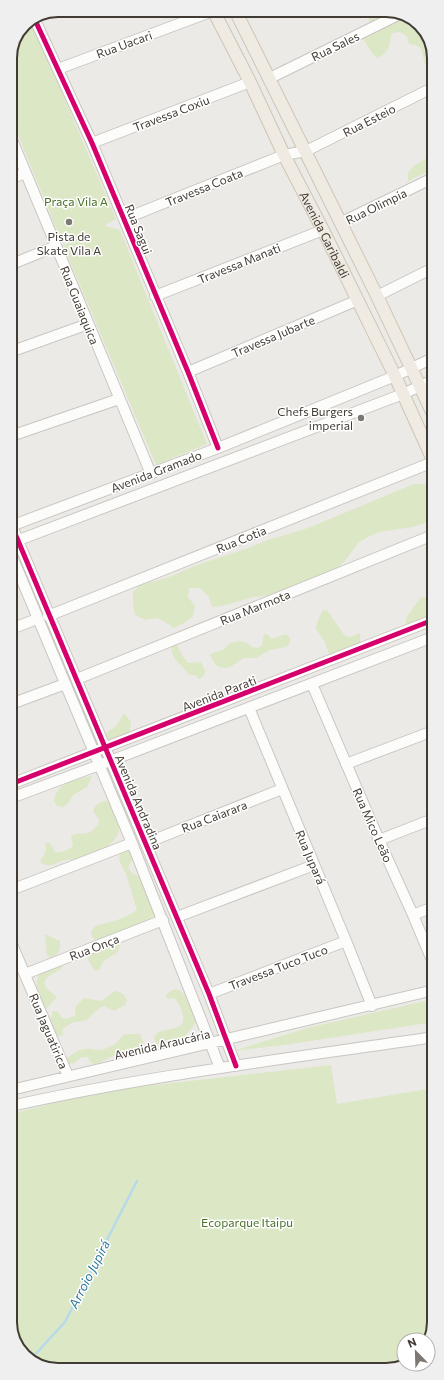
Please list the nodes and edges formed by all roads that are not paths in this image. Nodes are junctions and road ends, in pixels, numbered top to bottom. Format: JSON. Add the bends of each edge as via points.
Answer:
{"nodes":[{"id":1,"x":197,"y":17,"type":"edge"},
{"id":2,"x":216,"y":17,"type":"edge"},
{"id":3,"x":239,"y":17,"type":"edge"},
{"id":4,"x":392,"y":18,"type":"edge"},
{"id":5,"x":36,"y":23,"type":"edge"},
{"id":6,"x":58,"y":69,"type":"junction"},
{"id":7,"x":270,"y":78,"type":"junction"},
{"id":8,"x":250,"y":82,"type":"junction"},
{"id":9,"x":427,"y":90,"type":"edge"},
{"id":10,"x":92,"y":143,"type":"junction"},
{"id":11,"x":306,"y":151,"type":"junction"},
{"id":12,"x":17,"y":152,"type":"edge"},
{"id":13,"x":284,"y":155,"type":"junction"},
{"id":14,"x":26,"y":173,"type":"junction"},
{"id":15,"x":17,"y":176,"type":"edge"},
{"id":16,"x":427,"y":181,"type":"edge"},
{"id":17,"x":124,"y":219,"type":"junction"},
{"id":18,"x":340,"y":223,"type":"junction"},
{"id":19,"x":323,"y":230,"type":"junction"},
{"id":20,"x":56,"y":246,"type":"junction"},
{"id":21,"x":17,"y":262,"type":"edge"},
{"id":22,"x":427,"y":271,"type":"edge"},
{"id":23,"x":155,"y":296,"type":"junction"},
{"id":24,"x":377,"y":296,"type":"junction"},
{"id":25,"x":358,"y":300,"type":"junction"},
{"id":26,"x":88,"y":324,"type":"junction"},
{"id":27,"x":17,"y":349,"type":"edge"},
{"id":28,"x":427,"y":361,"type":"edge"},
{"id":29,"x":411,"y":368,"type":"junction"},
{"id":30,"x":188,"y":372,"type":"junction"},
{"id":31,"x":396,"y":376,"type":"junction"},
{"id":32,"x":427,"y":383,"type":"edge"},
{"id":33,"x":420,"y":387,"type":"junction"},
{"id":34,"x":403,"y":394,"type":"junction"},
{"id":35,"x":119,"y":399,"type":"junction"},
{"id":36,"x":427,"y":402,"type":"edge"},
{"id":37,"x":17,"y":434,"type":"edge"},
{"id":38,"x":218,"y":448,"type":"junction"},
{"id":39,"x":427,"y":448,"type":"edge"},
{"id":40,"x":427,"y":463,"type":"edge"},
{"id":41,"x":151,"y":474,"type":"junction"},
{"id":42,"x":17,"y":523,"type":"edge"},
{"id":43,"x":427,"y":537,"type":"edge"},
{"id":44,"x":17,"y":541,"type":"edge"},
{"id":45,"x":17,"y":549,"type":"edge"},
{"id":46,"x":17,"y":569,"type":"edge"},
{"id":47,"x":48,"y":616,"type":"junction"},
{"id":48,"x":37,"y":619,"type":"junction"},
{"id":49,"x":427,"y":622,"type":"edge"},
{"id":50,"x":17,"y":627,"type":"edge"},
{"id":51,"x":427,"y":639,"type":"edge"},
{"id":52,"x":77,"y":680,"type":"junction"},
{"id":53,"x":65,"y":684,"type":"junction"},
{"id":54,"x":312,"y":684,"type":"junction"},
{"id":55,"x":17,"y":702,"type":"edge"},
{"id":56,"x":249,"y":708,"type":"junction"},
{"id":57,"x":427,"y":733,"type":"edge"},
{"id":58,"x":105,"y":748,"type":"junction"},
{"id":59,"x":94,"y":752,"type":"junction"},
{"id":60,"x":110,"y":762,"type":"junction"},
{"id":61,"x":346,"y":764,"type":"junction"},
{"id":62,"x":99,"y":765,"type":"junction"},
{"id":63,"x":17,"y":782,"type":"edge"},
{"id":64,"x":282,"y":789,"type":"junction"},
{"id":65,"x":17,"y":796,"type":"edge"},
{"id":66,"x":427,"y":820,"type":"edge"},
{"id":67,"x":379,"y":840,"type":"junction"},
{"id":68,"x":132,"y":843,"type":"junction"},
{"id":69,"x":146,"y":843,"type":"junction"},
{"id":70,"x":314,"y":864,"type":"junction"},
{"id":71,"x":17,"y":888,"type":"edge"},
{"id":72,"x":427,"y":910,"type":"edge"},
{"id":73,"x":413,"y":915,"type":"junction"},
{"id":74,"x":177,"y":917,"type":"junction"},
{"id":75,"x":163,"y":920,"type":"junction"},
{"id":76,"x":346,"y":941,"type":"junction"},
{"id":77,"x":427,"y":949,"type":"edge"},
{"id":78,"x":17,"y":956,"type":"edge"},
{"id":79,"x":25,"y":974,"type":"junction"},
{"id":80,"x":427,"y":992,"type":"edge"},
{"id":81,"x":209,"y":994,"type":"junction"},
{"id":82,"x":372,"y":1006,"type":"junction"},
{"id":83,"x":427,"y":1038,"type":"edge"},
{"id":84,"x":226,"y":1040,"type":"junction"},
{"id":85,"x":211,"y":1043,"type":"junction"},
{"id":86,"x":236,"y":1066,"type":"junction"},
{"id":87,"x":220,"y":1068,"type":"junction"},
{"id":88,"x":68,"y":1076,"type":"junction"},
{"id":89,"x":17,"y":1089,"type":"edge"},
{"id":90,"x":17,"y":1105,"type":"edge"}],
"edges":[{"from":1,"to":6,"type":"street","name":"Rua Uacari"},
{"from":2,"to":8,"type":"main road","name":"Avenida Garibaldi"},
{"from":3,"to":7,"type":"main road","name":"Avenida Garibaldi"},
{"from":4,"to":7,"type":"street","name":"Rua Sales"},
{"from":5,"to":6,"type":"street","name":"Rua Sagui"},
{"from":6,"to":10,"type":"street","name":"Rua Sagui"},
{"from":7,"to":11,"type":"main road","name":"Avenida Garibaldi"},
{"from":8,"to":10,"type":"street","name":"Travessa Coxiu"},
{"from":8,"to":13,"type":"main road","name":"Avenida Garibaldi"},
{"from":9,"to":11,"type":"street","name":"Rua Esteio"},
{"from":10,"to":17,"type":"street","name":"Rua Sagui"},
{"from":11,"to":13,"type":"street","name":"Rua Esteio"},
{"from":11,"to":18,"type":"main road","name":"Avenida Garibaldi"},
{"from":12,"to":14,"type":"street","name":"Rua Guaiaquica"},
{"from":13,"to":17,"type":"street","name":"Travessa Coata"},
{"from":13,"to":19,"type":"main road","name":"Avenida Garibaldi"},
{"from":14,"to":15,"type":"street"},
{"from":14,"to":20,"type":"street","name":"Rua Guaiaquica"},
{"from":16,"to":18,"type":"street","name":"Rua Olimpia"},
{"from":17,"to":23,"type":"street","name":"Rua Sagui"},
{"from":18,"to":24,"type":"main road","name":"Avenida Garibaldi"},
{"from":19,"to":23,"type":"street","name":"Travessa Manati"},
{"from":19,"to":25,"type":"main road","name":"Avenida Garibaldi"},
{"from":20,"to":21,"type":"street"},
{"from":20,"to":26,"type":"street","name":"Rua Guaiaquica"},
{"from":22,"to":24,"type":"street"},
{"from":23,"to":30,"type":"street","name":"Rua Sagui"},
{"from":24,"to":29,"type":"main road","name":"Avenida Garibaldi"},
{"from":25,"to":30,"type":"street","name":"Travessa Jubarte"},
{"from":25,"to":31,"type":"main road","name":"Avenida Garibaldi"},
{"from":26,"to":27,"type":"street"},
{"from":26,"to":35,"type":"street","name":"Rua Guaiaquica"},
{"from":28,"to":29,"type":"street","name":"Avenida Gramado"},
{"from":29,"to":31,"type":"street","name":"Avenida Gramado"},
{"from":29,"to":33,"type":"main road","name":"Avenida Garibaldi"},
{"from":30,"to":38,"type":"street","name":"Rua Sagui"},
{"from":31,"to":34,"type":"main road","name":"Avenida Garibaldi"},
{"from":31,"to":38,"type":"street","name":"Avenida Gramado"},
{"from":32,"to":33,"type":"street","name":"Avenida Gramado"},
{"from":33,"to":34,"type":"street","name":"Avenida Gramado"},
{"from":33,"to":36,"type":"main road","name":"Avenida Garibaldi"},
{"from":34,"to":39,"type":"main road","name":"Avenida Garibaldi"},
{"from":34,"to":44,"type":"street","name":"Avenida Gramado"},
{"from":35,"to":37,"type":"street"},
{"from":35,"to":41,"type":"street","name":"Rua Guaiaquica"},
{"from":38,"to":41,"type":"street","name":"Avenida Gramado"},
{"from":40,"to":47,"type":"street","name":"Rua Cotia"},
{"from":41,"to":42,"type":"street","name":"Avenida Gramado"},
{"from":43,"to":52,"type":"street","name":"Rua Marmota"},
{"from":45,"to":47,"type":"street","name":"Avenida Andradina"},
{"from":46,"to":48,"type":"street","name":"Avenida Andradina"},
{"from":47,"to":52,"type":"street","name":"Avenida Andradina"},
{"from":48,"to":50,"type":"street"},
{"from":48,"to":53,"type":"street","name":"Avenida Andradina"},
{"from":49,"to":58,"type":"street","name":"Avenida Parati"},
{"from":51,"to":54,"type":"street","name":"Avenida Parati"},
{"from":52,"to":58,"type":"street","name":"Avenida Andradina"},
{"from":53,"to":55,"type":"street"},
{"from":53,"to":59,"type":"street","name":"Avenida Andradina"},
{"from":54,"to":56,"type":"street","name":"Avenida Parati"},
{"from":54,"to":61,"type":"street","name":"Rua Mico Leão"},
{"from":56,"to":60,"type":"street","name":"Avenida Parati"},
{"from":56,"to":64,"type":"street","name":"Rua Jupará"},
{"from":57,"to":61,"type":"street"},
{"from":58,"to":59,"type":"street","name":"Avenida Parati"},
{"from":58,"to":60,"type":"street","name":"Avenida Andradina"},
{"from":59,"to":62,"type":"street","name":"Avenida Andradina"},
{"from":59,"to":63,"type":"street","name":"Avenida Parati"},
{"from":60,"to":62,"type":"street","name":"Avenida Parati"},
{"from":60,"to":69,"type":"street","name":"Avenida Andradina"},
{"from":61,"to":67,"type":"street","name":"Rua Mico Leão"},
{"from":62,"to":65,"type":"street","name":"Avenida Parati"},
{"from":62,"to":68,"type":"street","name":"Avenida Andradina"},
{"from":64,"to":69,"type":"street","name":"Rua Caiarara"},
{"from":64,"to":70,"type":"street","name":"Rua Jupará"},
{"from":66,"to":67,"type":"street"},
{"from":67,"to":73,"type":"street","name":"Rua Mico Leão"},
{"from":68,"to":71,"type":"street"},
{"from":68,"to":75,"type":"street","name":"Avenida Andradina"},
{"from":69,"to":74,"type":"street","name":"Avenida Andradina"},
{"from":70,"to":74,"type":"street"},
{"from":70,"to":76,"type":"street","name":"Rua Jupará"},
{"from":72,"to":73,"type":"street"},
{"from":73,"to":77,"type":"street","name":"Rua Mico Leão"},
{"from":74,"to":81,"type":"street","name":"Avenida Andradina"},
{"from":75,"to":79,"type":"street","name":"Rua Onça"},
{"from":75,"to":85,"type":"street","name":"Avenida Andradina"},
{"from":76,"to":81,"type":"street","name":"Travessa Tuco Tuco"},
{"from":76,"to":82,"type":"street","name":"Rua Jupará"},
{"from":78,"to":79,"type":"street","name":"Rua Jaguatirica"},
{"from":79,"to":88,"type":"street","name":"Rua Jaguatirica"},
{"from":80,"to":82,"type":"street","name":"Avenida Araucária"},
{"from":81,"to":84,"type":"street","name":"Avenida Andradina"},
{"from":82,"to":84,"type":"street","name":"Avenida Araucária"},
{"from":83,"to":86,"type":"street"},
{"from":84,"to":85,"type":"street","name":"Avenida Araucária"},
{"from":84,"to":86,"type":"street","name":"Avenida Andradina"},
{"from":85,"to":87,"type":"street","name":"Avenida Andradina"},
{"from":85,"to":88,"type":"street","name":"Avenida Araucária"},
{"from":86,"to":87,"type":"street"},
{"from":87,"to":90,"type":"street"},
{"from":88,"to":89,"type":"street","name":"Avenida Araucária"}]}
